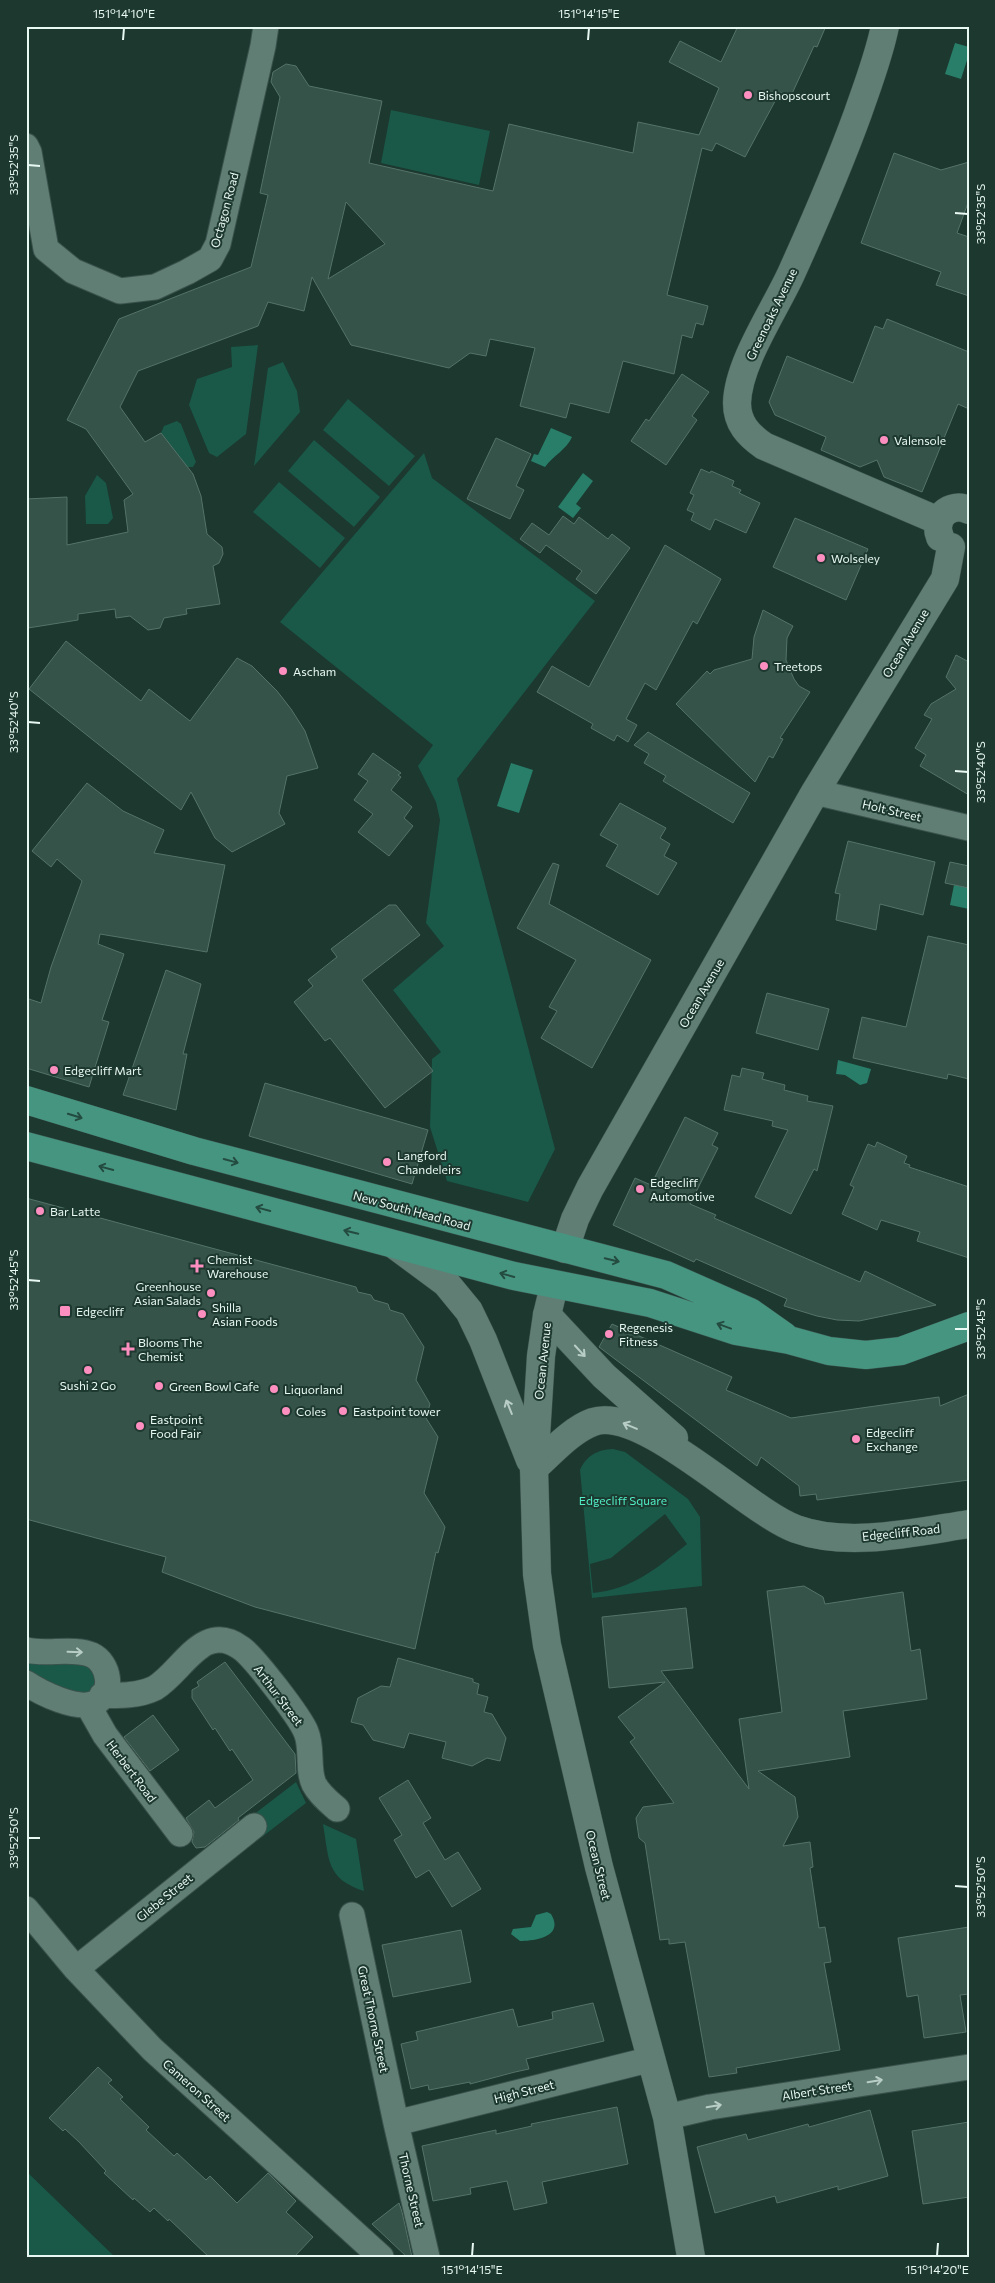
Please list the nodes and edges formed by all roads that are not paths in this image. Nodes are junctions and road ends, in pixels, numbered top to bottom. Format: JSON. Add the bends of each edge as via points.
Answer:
{"nodes":[{"id":1,"x":266,"y":26,"type":"edge"},
{"id":2,"x":885,"y":26,"type":"edge"},
{"id":3,"x":26,"y":146,"type":"edge"},
{"id":4,"x":969,"y":510,"type":"edge"},
{"id":5,"x":939,"y":521,"type":"junction"},
{"id":6,"x":960,"y":546,"type":"edge"},
{"id":7,"x":815,"y":792,"type":"junction"},
{"id":8,"x":969,"y":828,"type":"edge"},
{"id":9,"x":26,"y":1100,"type":"edge"},
{"id":10,"x":26,"y":1146,"type":"edge"},
{"id":11,"x":392,"y":1243,"type":"junction"},
{"id":12,"x":565,"y":1249,"type":"junction"},
{"id":13,"x":554,"y":1286,"type":"junction"},
{"id":14,"x":547,"y":1316,"type":"junction"},
{"id":15,"x":969,"y":1326,"type":"edge"},
{"id":16,"x":789,"y":1340,"type":"junction"},
{"id":17,"x":704,"y":1467,"type":"junction"},
{"id":18,"x":534,"y":1468,"type":"junction"},
{"id":19,"x":969,"y":1524,"type":"edge"},
{"id":20,"x":26,"y":1650,"type":"edge"},
{"id":21,"x":26,"y":1683,"type":"edge"},
{"id":22,"x":99,"y":1691,"type":"junction"},
{"id":23,"x":337,"y":1809,"type":"dead end"},
{"id":24,"x":254,"y":1826,"type":"dead end"},
{"id":25,"x":180,"y":1834,"type":"dead end"},
{"id":26,"x":26,"y":1909,"type":"edge"},
{"id":27,"x":352,"y":1915,"type":"dead end"},
{"id":28,"x":76,"y":1969,"type":"junction"},
{"id":29,"x":652,"y":2058,"type":"junction"},
{"id":30,"x":969,"y":2067,"type":"edge"},
{"id":31,"x":667,"y":2117,"type":"junction"},
{"id":32,"x":396,"y":2123,"type":"junction"},
{"id":33,"x":381,"y":2257,"type":"edge"},
{"id":34,"x":428,"y":2257,"type":"edge"},
{"id":35,"x":691,"y":2257,"type":"edge"}],
"edges":[{"from":1,"to":3,"type":"street","name":"Octagon Road","via":[[218,244],[210,259],[187,272],[155,287],[120,291],[73,271],[46,249]]},
{"from":2,"to":5,"type":"street","name":"Greenoaks Avenue","via":[[838,168],[746,366],[737,401],[738,415],[749,435],[764,446]]},
{"from":4,"to":5,"type":"street","via":[[953,508]]},
{"from":5,"to":6,"type":"street","via":[[941,540]]},
{"from":6,"to":7,"type":"street","name":"Ocean Avenue","via":[[945,579]]},
{"from":7,"to":8,"type":"street","name":"Holt Street"},
{"from":7,"to":12,"type":"street","name":"Ocean Avenue","via":[[590,1188]]},
{"from":9,"to":12,"type":"main road","name":"New South Head Road","one_way":true,"via":[[194,1151]]},
{"from":11,"to":10,"type":"main road","name":"New South Head Road","one_way":true},
{"from":13,"to":11,"type":"main road","name":"New South Head Road","one_way":true},
{"from":18,"to":11,"type":"street","one_way":true,"via":[[471,1315],[446,1283]]},
{"from":12,"to":13,"type":"main road","name":"Ocean Avenue"},
{"from":12,"to":16,"type":"main road","name":"New South Head Road","one_way":true,"via":[[666,1275],[750,1312]]},
{"from":13,"to":14,"type":"street","name":"Ocean Avenue"},
{"from":16,"to":13,"type":"main road","name":"New South Head Road","one_way":true,"via":[[736,1331],[650,1303]]},
{"from":14,"to":17,"type":"street","name":"Edgecliff Road","one_way":true,"via":[[598,1369]]},
{"from":14,"to":18,"type":"street","name":"Ocean Avenue","via":[[541,1356]]},
{"from":15,"to":16,"type":"main road","name":"New South Head Road","via":[[910,1348],[866,1355],[829,1351]]},
{"from":17,"to":18,"type":"street","name":"Edgecliff Road","one_way":true,"via":[[634,1427],[603,1420],[582,1428]]},
{"from":17,"to":19,"type":"street","name":"Edgecliff Road","via":[[766,1514],[807,1532],[875,1537]]},
{"from":18,"to":29,"type":"street","name":"Ocean Street","via":[[537,1574],[547,1645],[599,1867]]},
{"from":20,"to":22,"type":"street","name":"Herbert Road","one_way":true,"via":[[91,1654],[103,1663]]},
{"from":21,"to":22,"type":"street","name":"Arthur Street","via":[[55,1698]]},
{"from":22,"to":23,"type":"street","name":"Arthur Street","via":[[128,1678],[157,1675],[181,1665],[207,1641],[227,1640],[245,1651],[301,1722],[309,1743],[313,1783]]},
{"from":22,"to":25,"type":"street","name":"Herbert Road","via":[[105,1735]]},
{"from":24,"to":28,"type":"street","name":"Glebe Street"},
{"from":26,"to":28,"type":"street","name":"Cameron Street"},
{"from":27,"to":32,"type":"street","name":"Great Thorne Street"},
{"from":28,"to":33,"type":"street","name":"Cameron Street","via":[[152,2049]]},
{"from":29,"to":31,"type":"street","name":"Ocean Street"},
{"from":29,"to":32,"type":"street","name":"High Street"},
{"from":31,"to":30,"type":"street","name":"Albert Street","one_way":true,"via":[[710,2106]]},
{"from":31,"to":35,"type":"street","name":"Ocean Street"},
{"from":32,"to":34,"type":"street","name":"Thorne Street"}]}
